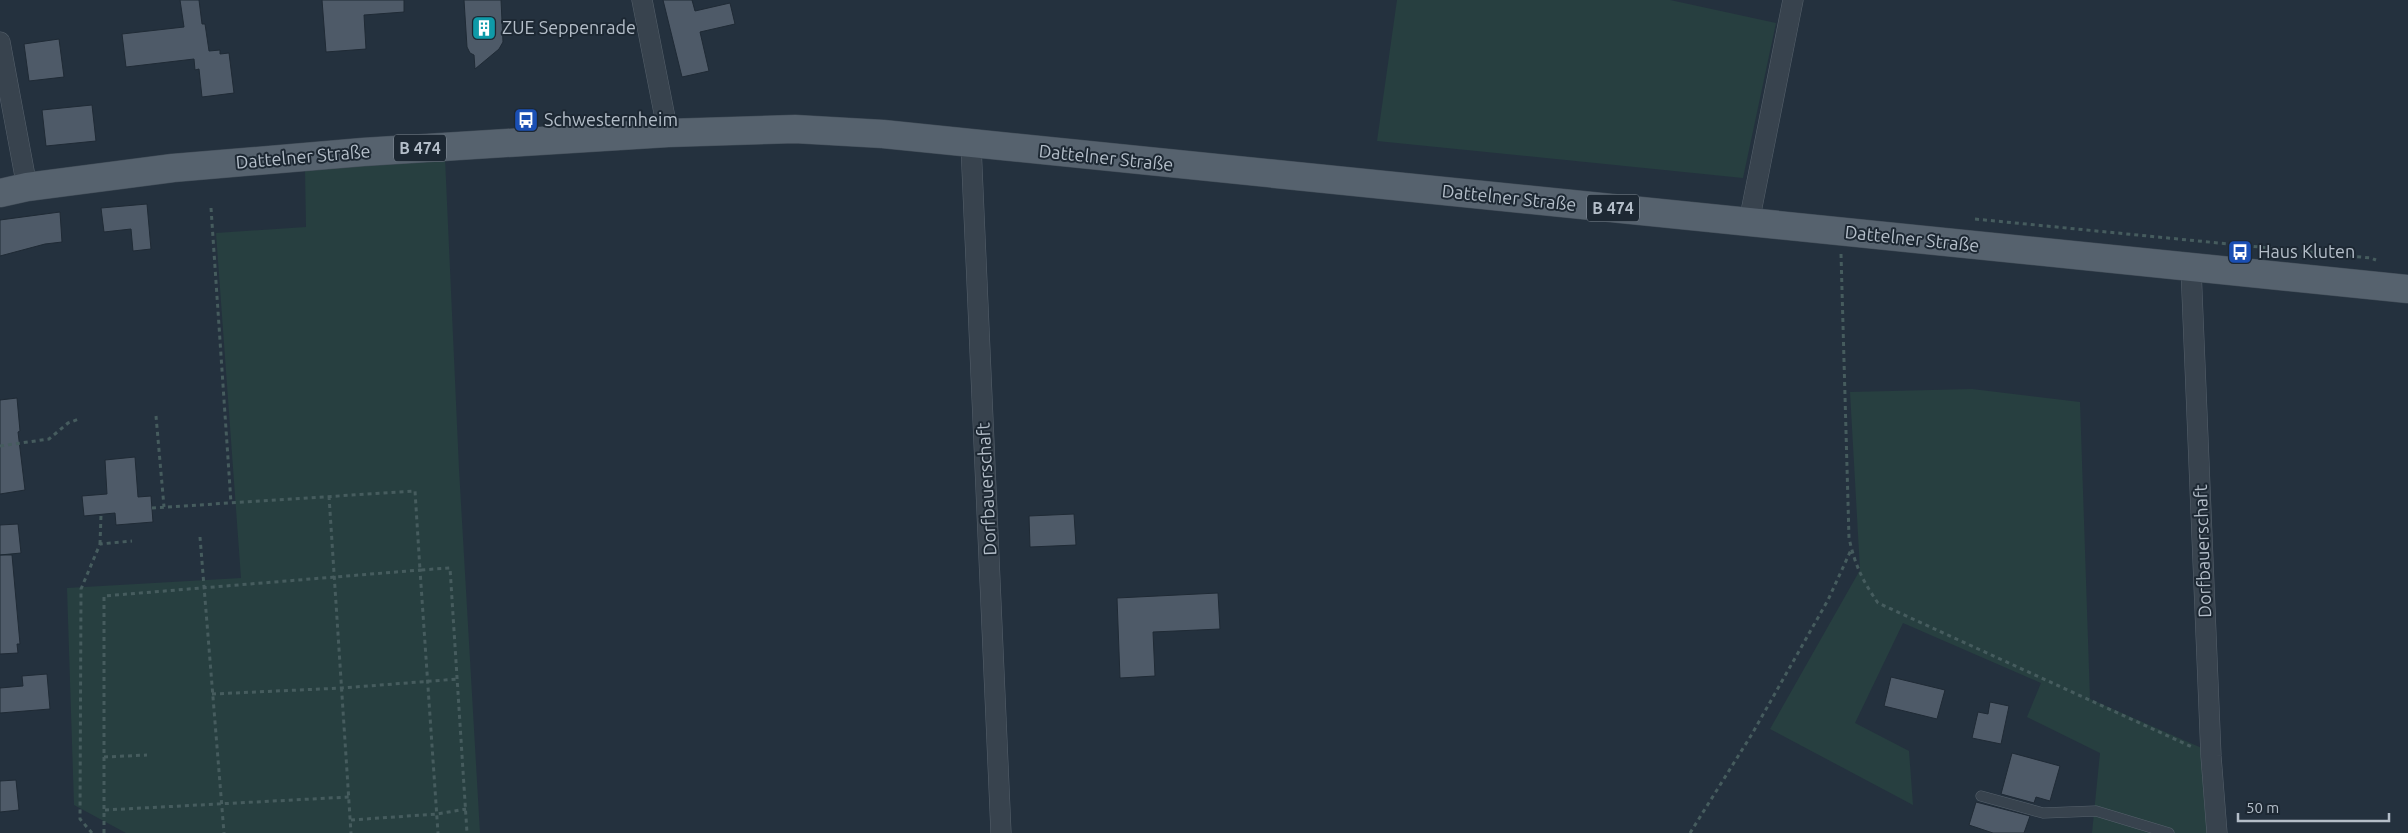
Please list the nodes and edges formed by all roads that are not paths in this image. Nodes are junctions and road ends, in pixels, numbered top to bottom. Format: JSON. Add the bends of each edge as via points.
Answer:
{"nodes":[{"id":1,"x":642,"y":0,"type":"edge"},
{"id":2,"x":1794,"y":0,"type":"edge"},
{"id":3,"x":0,"y":42,"type":"edge"},
{"id":4,"x":668,"y":133,"type":"junction"},
{"id":5,"x":971,"y":144,"type":"junction"},
{"id":6,"x":27,"y":187,"type":"junction"},
{"id":7,"x":0,"y":193,"type":"edge"},
{"id":8,"x":1749,"y":222,"type":"junction"},
{"id":9,"x":2191,"y":268,"type":"junction"},
{"id":10,"x":2408,"y":289,"type":"edge"},
{"id":11,"x":1981,"y":796,"type":"dead end"},
{"id":12,"x":1001,"y":833,"type":"edge"},
{"id":13,"x":2169,"y":833,"type":"edge"},
{"id":14,"x":2217,"y":833,"type":"edge"}],
"edges":[{"from":1,"to":4,"type":"street"},
{"from":2,"to":8,"type":"street"},
{"from":3,"to":6,"type":"street"},
{"from":4,"to":5,"type":"main road","name":"Dattelner Straße","number":"B 474","via":[[803,129]]},
{"from":4,"to":6,"type":"main road","name":"Dattelner Straße","number":"B 474","via":[[288,157]]},
{"from":5,"to":8,"type":"main road","name":"Dattelner Straße","number":"B 474"},
{"from":5,"to":12,"type":"street","name":"Dorfbauerschaft"},
{"from":6,"to":7,"type":"main road","name":"Dattelner Straße","number":"B 474"},
{"from":8,"to":9,"type":"main road","name":"Dattelner Straße","number":"B 474"},
{"from":9,"to":10,"type":"main road","name":"Dattelner Straße","number":"B 474"},
{"from":9,"to":14,"type":"street","name":"Dorfbauerschaft"},
{"from":11,"to":13,"type":"lane","via":[[2043,813],[2096,811]]}]}
